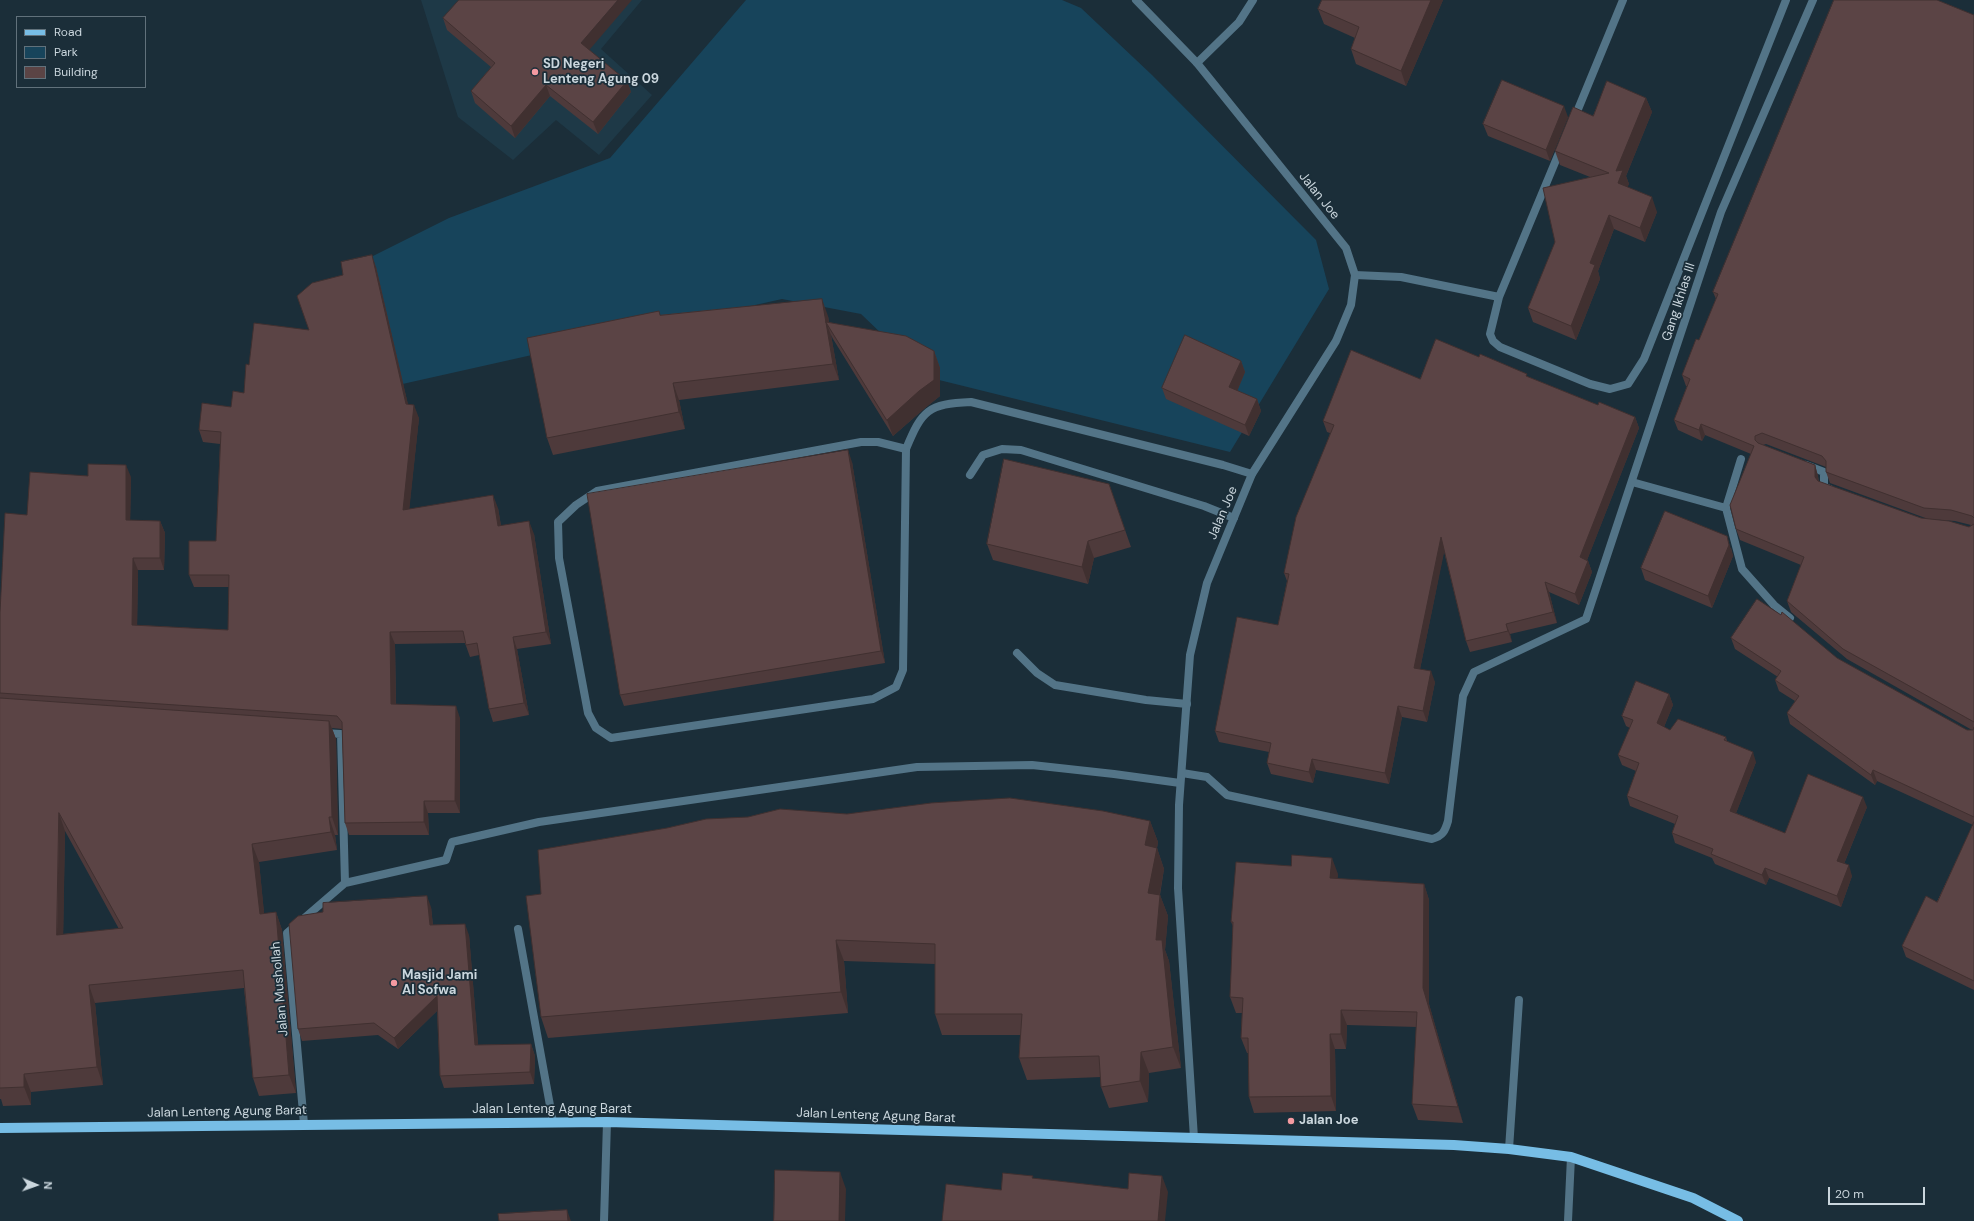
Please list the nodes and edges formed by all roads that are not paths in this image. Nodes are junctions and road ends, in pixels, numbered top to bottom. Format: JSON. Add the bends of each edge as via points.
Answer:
{"nodes":[{"id":1,"x":1136,"y":0,"type":"edge"},
{"id":2,"x":1253,"y":0,"type":"edge"},
{"id":3,"x":1623,"y":0,"type":"edge"},
{"id":4,"x":1786,"y":0,"type":"edge"},
{"id":5,"x":1813,"y":0,"type":"edge"},
{"id":6,"x":1197,"y":63,"type":"junction"},
{"id":7,"x":1355,"y":275,"type":"junction"},
{"id":8,"x":1499,"y":297,"type":"junction"},
{"id":9,"x":906,"y":449,"type":"junction"},
{"id":10,"x":1741,"y":459,"type":"dead end"},
{"id":11,"x":1801,"y":464,"type":"edge"},
{"id":12,"x":970,"y":474,"type":"dead end"},
{"id":13,"x":1252,"y":474,"type":"junction"},
{"id":14,"x":1632,"y":482,"type":"junction"},
{"id":15,"x":1839,"y":492,"type":"edge"},
{"id":16,"x":1726,"y":508,"type":"junction"},
{"id":17,"x":1234,"y":518,"type":"junction"},
{"id":18,"x":1797,"y":624,"type":"edge"},
{"id":19,"x":1017,"y":653,"type":"dead end"},
{"id":20,"x":1187,"y":704,"type":"junction"},
{"id":21,"x":317,"y":732,"type":"edge"},
{"id":22,"x":1182,"y":773,"type":"junction"},
{"id":23,"x":1180,"y":783,"type":"junction"},
{"id":24,"x":342,"y":886,"type":"junction"},
{"id":25,"x":518,"y":929,"type":"dead end"},
{"id":26,"x":1519,"y":1000,"type":"dead end"},
{"id":27,"x":553,"y":1122,"type":"junction"},
{"id":28,"x":607,"y":1122,"type":"junction"},
{"id":29,"x":304,"y":1124,"type":"junction"},
{"id":30,"x":0,"y":1128,"type":"edge"},
{"id":31,"x":1194,"y":1138,"type":"junction"},
{"id":32,"x":1509,"y":1149,"type":"junction"},
{"id":33,"x":1571,"y":1157,"type":"junction"},
{"id":34,"x":604,"y":1221,"type":"edge"},
{"id":35,"x":1568,"y":1221,"type":"edge"},
{"id":36,"x":1738,"y":1221,"type":"edge"}],
"edges":[{"from":1,"to":6,"type":"street","name":"Jalan Joe"},
{"from":2,"to":6,"type":"street","via":[[1239,22]]},
{"from":3,"to":8,"type":"street"},
{"from":4,"to":8,"type":"street","via":[[1644,359],[1628,384],[1610,389],[1590,384],[1500,347],[1493,342],[1490,334]]},
{"from":5,"to":14,"type":"street","name":"Gang Ikhlas III","via":[[1721,212]]},
{"from":6,"to":7,"type":"street","name":"Jalan Joe","via":[[1346,248]]},
{"from":7,"to":8,"type":"street","via":[[1401,277]]},
{"from":7,"to":13,"type":"street","name":"Jalan Joe","via":[[1351,305],[1336,341]]},
{"from":9,"to":9,"type":"street","via":[[903,670],[896,687],[873,699],[612,738],[596,728],[588,713],[558,558],[558,522],[576,505],[598,491],[861,442],[878,442]]},
{"from":9,"to":13,"type":"street","via":[[916,424],[928,411],[951,403],[971,402],[1223,464]]},
{"from":10,"to":16,"type":"street"},
{"from":11,"to":15,"type":"street","via":[[1824,472],[1824,487]]},
{"from":12,"to":17,"type":"street","via":[[983,454],[1002,449],[1021,450],[1204,506]]},
{"from":13,"to":17,"type":"street","name":"Jalan Joe"},
{"from":14,"to":16,"type":"street"},
{"from":14,"to":22,"type":"street","name":"Gang Ikhlas III","via":[[1586,619],[1474,672],[1463,696],[1448,821],[1440,837],[1425,838],[1227,795],[1207,777]]},
{"from":16,"to":18,"type":"street","via":[[1742,569],[1774,605]]},
{"from":17,"to":20,"type":"street","name":"Jalan Joe","via":[[1207,584],[1190,655]]},
{"from":19,"to":20,"type":"street","via":[[1037,673],[1055,685]]},
{"from":20,"to":22,"type":"street","name":"Jalan Joe"},
{"from":21,"to":24,"type":"street","via":[[341,734]]},
{"from":22,"to":23,"type":"street","name":"Jalan Joe"},
{"from":23,"to":24,"type":"street","via":[[1032,765],[917,767],[539,822],[452,842],[446,860]]},
{"from":23,"to":31,"type":"street","name":"Jalan Joe","via":[[1178,888]]},
{"from":24,"to":29,"type":"street","name":"Jalan Mushollah","via":[[287,933]]},
{"from":25,"to":27,"type":"street"},
{"from":26,"to":32,"type":"street"},
{"from":27,"to":28,"type":"main road","name":"Jalan Lenteng Agung Barat"},
{"from":27,"to":29,"type":"main road","name":"Jalan Lenteng Agung Barat"},
{"from":28,"to":31,"type":"main road","name":"Jalan Lenteng Agung Barat"},
{"from":28,"to":34,"type":"street"},
{"from":29,"to":30,"type":"main road","name":"Jalan Lenteng Agung Barat"},
{"from":31,"to":32,"type":"main road","name":"Jalan Lenteng Agung Barat","via":[[1446,1144]]},
{"from":32,"to":33,"type":"main road","name":"Jalan Lenteng Agung Barat"},
{"from":33,"to":35,"type":"street"},
{"from":33,"to":36,"type":"main road","name":"Jalan Lenteng Agung Barat","via":[[1693,1198]]}]}
